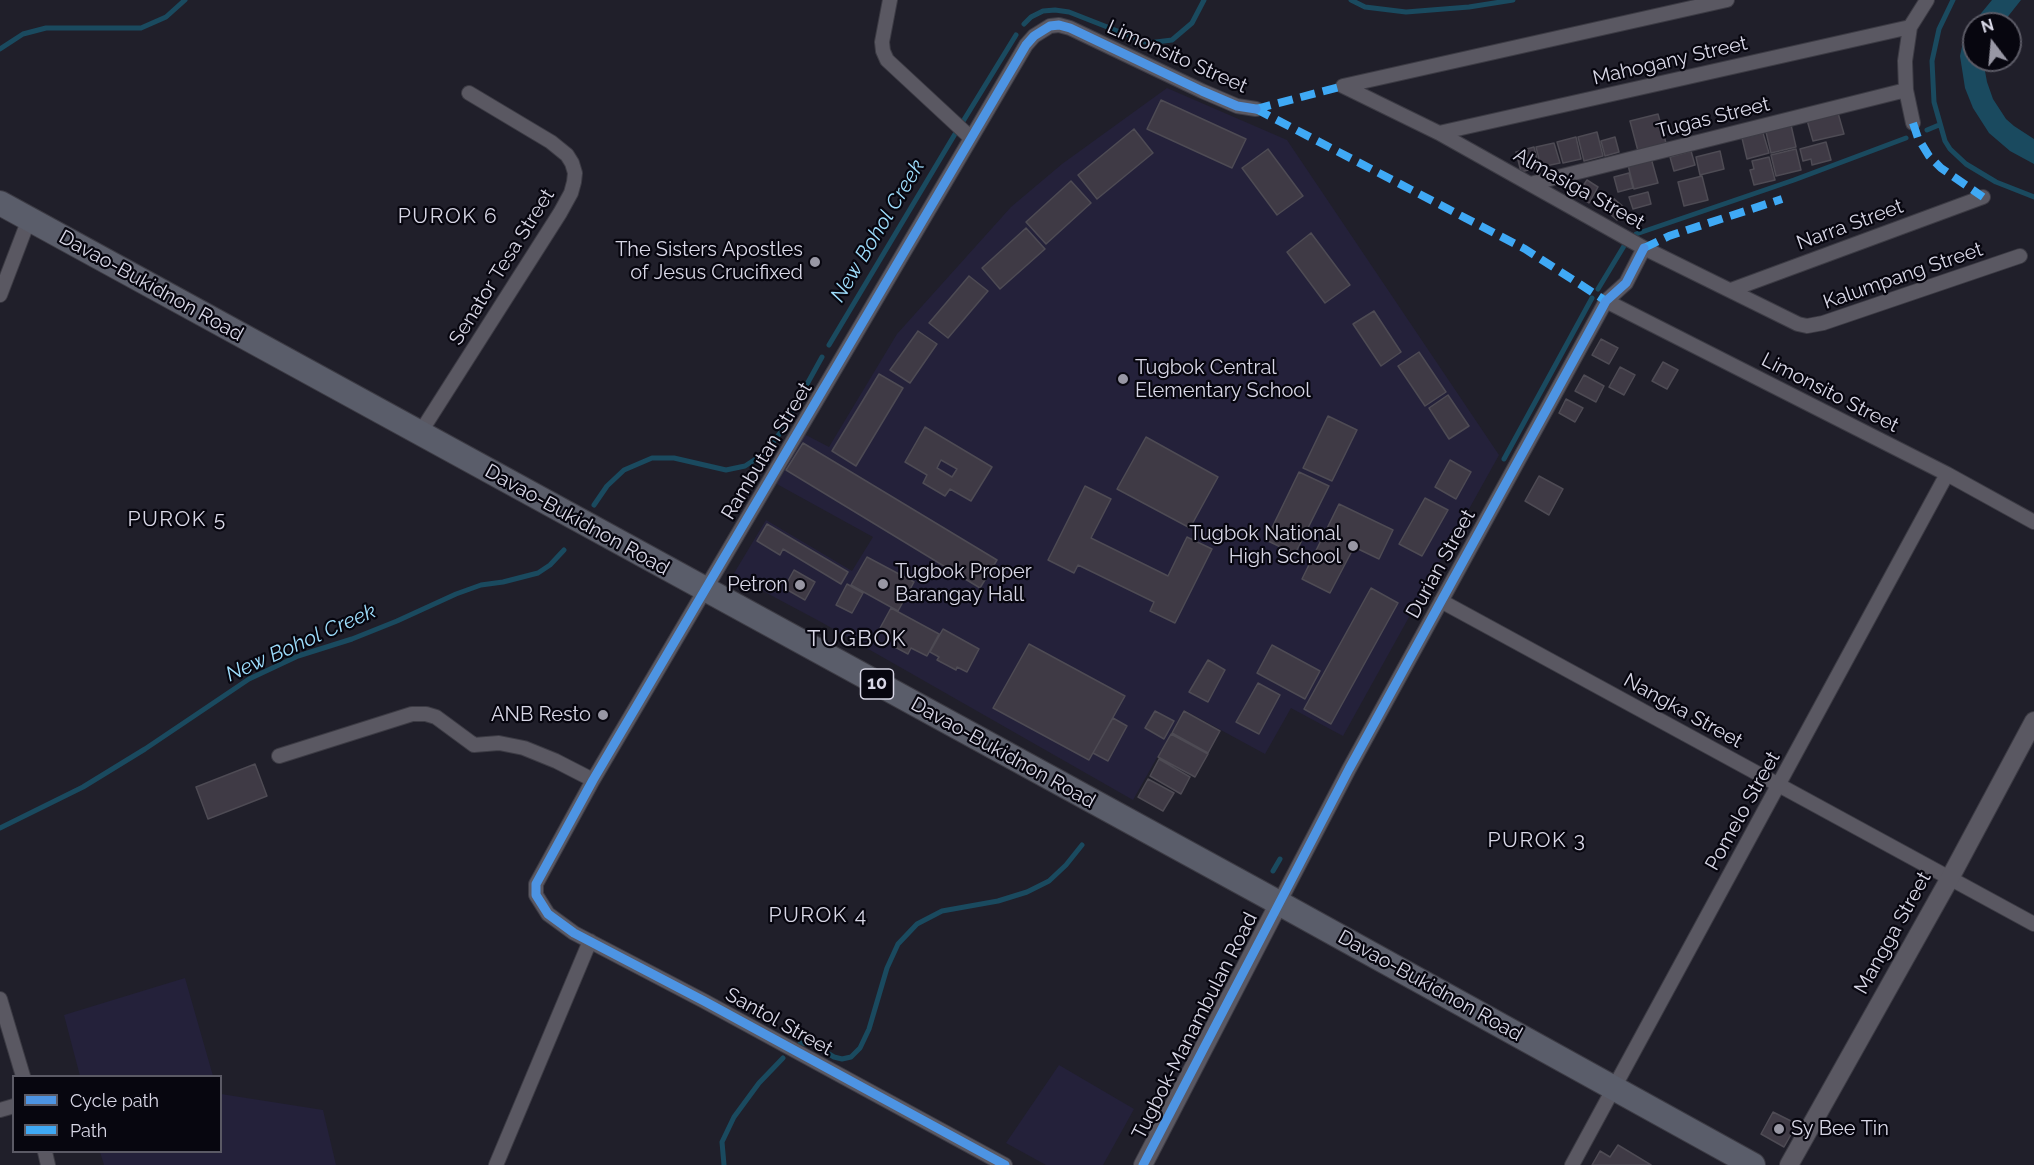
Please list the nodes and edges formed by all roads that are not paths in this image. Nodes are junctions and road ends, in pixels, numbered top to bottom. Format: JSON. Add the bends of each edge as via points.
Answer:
{"nodes":[{"id":1,"x":890,"y":0,"type":"edge"},
{"id":2,"x":1726,"y":0,"type":"edge"},
{"id":3,"x":1927,"y":0,"type":"edge"},
{"id":4,"x":1050,"y":26,"type":"joint"},
{"id":5,"x":1911,"y":27,"type":"junction"},
{"id":6,"x":1906,"y":90,"type":"junction"},
{"id":7,"x":469,"y":93,"type":"dead end"},
{"id":8,"x":1256,"y":109,"type":"dead end"},
{"id":9,"x":1913,"y":123,"type":"dead end"},
{"id":10,"x":1439,"y":133,"type":"junction"},
{"id":11,"x":971,"y":138,"type":"junction"},
{"id":12,"x":1530,"y":184,"type":"junction"},
{"id":13,"x":1983,"y":197,"type":"dead end"},
{"id":14,"x":0,"y":203,"type":"edge"},
{"id":15,"x":29,"y":219,"type":"junction"},
{"id":16,"x":1644,"y":248,"type":"junction"},
{"id":17,"x":2020,"y":256,"type":"dead end"},
{"id":18,"x":1731,"y":290,"type":"junction"},
{"id":19,"x":0,"y":296,"type":"edge"},
{"id":20,"x":1606,"y":301,"type":"junction"},
{"id":21,"x":1798,"y":324,"type":"joint"},
{"id":22,"x":420,"y":433,"type":"junction"},
{"id":23,"x":1947,"y":474,"type":"junction"},
{"id":24,"x":2034,"y":522,"type":"edge"},
{"id":25,"x":705,"y":590,"type":"junction"},
{"id":26,"x":1441,"y":602,"type":"junction"},
{"id":27,"x":2034,"y":721,"type":"edge"},
{"id":28,"x":279,"y":756,"type":"dead end"},
{"id":29,"x":593,"y":780,"type":"junction"},
{"id":30,"x":1779,"y":785,"type":"junction"},
{"id":31,"x":1950,"y":878,"type":"junction"},
{"id":32,"x":1279,"y":903,"type":"junction"},
{"id":33,"x":542,"y":905,"type":"joint"},
{"id":34,"x":2034,"y":924,"type":"edge"},
{"id":35,"x":590,"y":941,"type":"junction"},
{"id":36,"x":0,"y":999,"type":"edge"},
{"id":37,"x":2,"y":1015,"type":"edge"},
{"id":38,"x":22,"y":1075,"type":"edge"},
{"id":39,"x":1614,"y":1088,"type":"junction"},
{"id":40,"x":496,"y":1165,"type":"edge"},
{"id":41,"x":1005,"y":1165,"type":"edge"},
{"id":42,"x":1143,"y":1165,"type":"edge"},
{"id":43,"x":1572,"y":1165,"type":"edge"},
{"id":44,"x":1753,"y":1165,"type":"edge"},
{"id":45,"x":1789,"y":1165,"type":"edge"}],
"edges":[{"from":1,"to":11,"type":"street","via":[[882,42],[886,60]]},
{"from":2,"to":10,"type":"street","name":"Almasiga Street","via":[[1343,86]]},
{"from":3,"to":5,"type":"street"},
{"from":4,"to":8,"type":"street","name":"Limonsito Street","via":[[1070,28],[1224,101]]},
{"from":4,"to":11,"type":"street","name":"Rambutan Street","via":[[1026,45]]},
{"from":5,"to":6,"type":"street","via":[[1905,61]]},
{"from":5,"to":10,"type":"street","name":"Mahogany Street"},
{"from":6,"to":9,"type":"street"},
{"from":6,"to":12,"type":"street","name":"Tugas Street"},
{"from":7,"to":22,"type":"street","name":"Senator Tesa Street","via":[[567,155],[575,173],[574,182],[560,213]]},
{"from":10,"to":12,"type":"street","name":"Almasiga Street"},
{"from":11,"to":25,"type":"street","name":"Rambutan Street"},
{"from":12,"to":16,"type":"street","name":"Almasiga Street"},
{"from":13,"to":18,"type":"street","name":"Narra Street"},
{"from":14,"to":15,"type":"highway","name":"Davao-Bukidnon Road","number":"10"},
{"from":15,"to":19,"type":"street"},
{"from":15,"to":22,"type":"highway","name":"Davao-Bukidnon Road","number":"10"},
{"from":16,"to":18,"type":"street","name":"Almasiga Street"},
{"from":16,"to":20,"type":"street","name":"Durian Street","via":[[1626,283]]},
{"from":17,"to":21,"type":"street","name":"Kalumpang Street","via":[[1823,323]]},
{"from":18,"to":21,"type":"street","name":"Almasiga Street"},
{"from":20,"to":23,"type":"street","name":"Limonsito Street"},
{"from":20,"to":26,"type":"street","name":"Durian Street"},
{"from":22,"to":25,"type":"highway","name":"Davao-Bukidnon Road","number":"10"},
{"from":23,"to":24,"type":"street","name":"Limonsito Street"},
{"from":23,"to":30,"type":"street","name":"Pomelo Street"},
{"from":25,"to":29,"type":"street","name":"Rambutan Street"},
{"from":25,"to":32,"type":"highway","name":"Davao-Bukidnon Road","number":"10"},
{"from":26,"to":30,"type":"street","name":"Nangka Street"},
{"from":26,"to":32,"type":"street","name":"Durian Street"},
{"from":27,"to":31,"type":"street","name":"Mangga Street"},
{"from":28,"to":29,"type":"street","via":[[412,714],[426,714],[474,745],[499,743],[524,748]]},
{"from":29,"to":33,"type":"street","name":"Rambutan Street","via":[[536,884],[536,895]]},
{"from":30,"to":31,"type":"street","name":"Nangka Street"},
{"from":30,"to":39,"type":"street","name":"Pomelo Street"},
{"from":31,"to":34,"type":"street","name":"Nangka Street"},
{"from":31,"to":45,"type":"street","name":"Mangga Street"},
{"from":32,"to":39,"type":"highway","name":"Davao-Bukidnon Road","number":"10"},
{"from":32,"to":42,"type":"street","name":"Tugbok-Manambulan Road"},
{"from":33,"to":35,"type":"street","name":"Santol Street","via":[[559,923]]},
{"from":35,"to":40,"type":"street"},
{"from":35,"to":41,"type":"street","name":"Santol Street"},
{"from":36,"to":37,"type":"street"},
{"from":37,"to":38,"type":"street"},
{"from":39,"to":43,"type":"street","name":"Pomelo Street"},
{"from":39,"to":44,"type":"highway","name":"Davao-Bukidnon Road","number":"10"}]}
